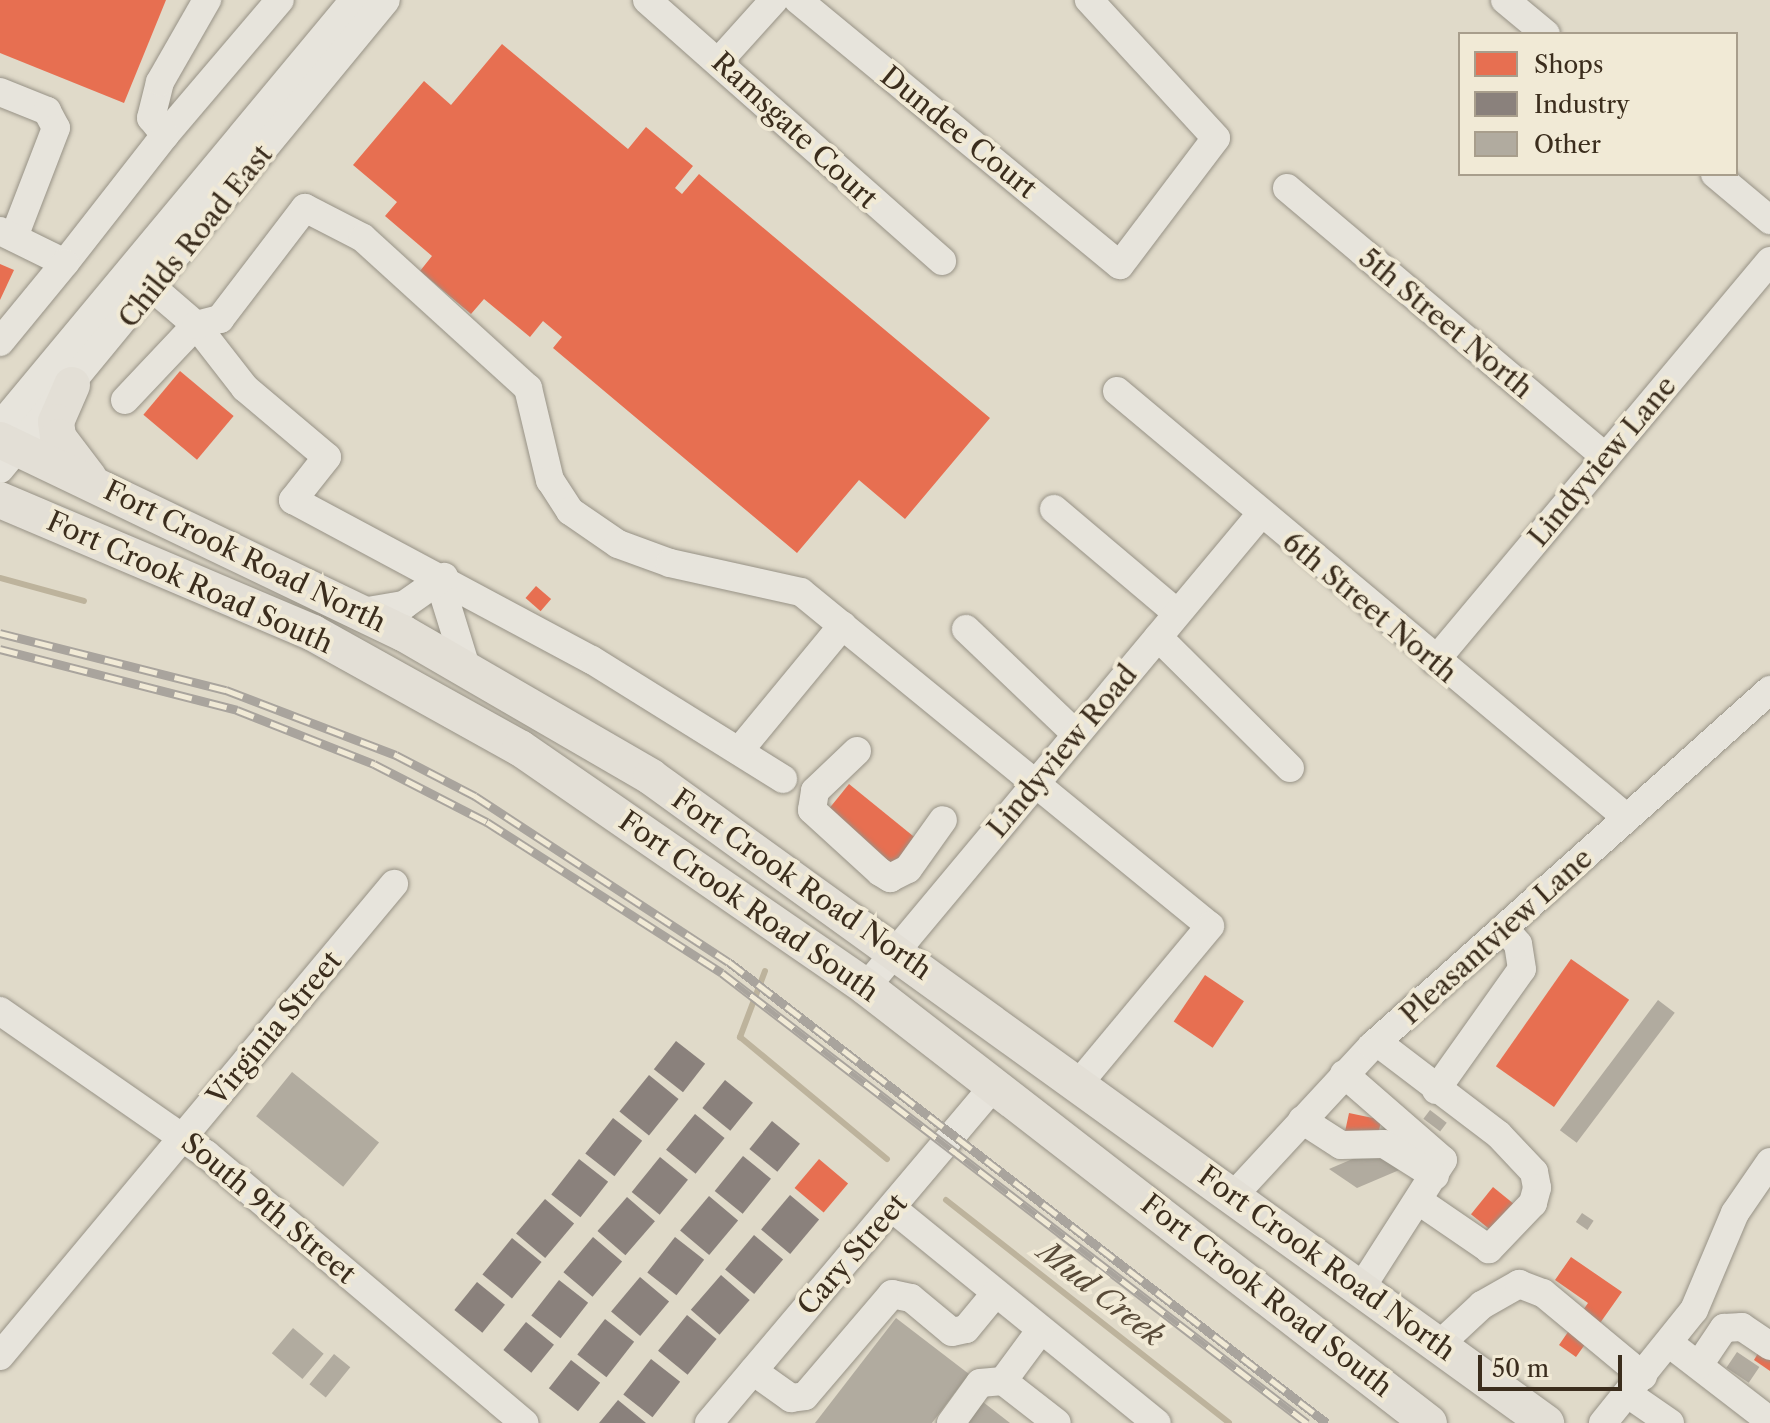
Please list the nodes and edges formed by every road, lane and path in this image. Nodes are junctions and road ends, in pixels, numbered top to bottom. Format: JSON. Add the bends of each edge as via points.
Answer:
{"nodes":[{"id":1,"x":207,"y":0,"type":"edge"},
{"id":2,"x":280,"y":0,"type":"edge"},
{"id":3,"x":354,"y":0,"type":"edge"},
{"id":4,"x":386,"y":0,"type":"edge"},
{"id":5,"x":647,"y":0,"type":"edge"},
{"id":6,"x":774,"y":0,"type":"edge"},
{"id":7,"x":798,"y":0,"type":"edge"},
{"id":8,"x":1089,"y":0,"type":"edge"},
{"id":9,"x":1505,"y":0,"type":"edge"},
{"id":10,"x":1544,"y":32,"type":"edge"},
{"id":11,"x":720,"y":60,"type":"junction"},
{"id":12,"x":0,"y":92,"type":"edge"},
{"id":13,"x":165,"y":135,"type":"junction"},
{"id":14,"x":1717,"y":176,"type":"edge"},
{"id":15,"x":1287,"y":188,"type":"dead end"},
{"id":16,"x":1770,"y":220,"type":"edge"},
{"id":17,"x":7,"y":234,"type":"edge"},
{"id":18,"x":942,"y":261,"type":"dead end"},
{"id":19,"x":1770,"y":261,"type":"edge"},
{"id":20,"x":65,"y":263,"type":"junction"},
{"id":21,"x":154,"y":289,"type":"junction"},
{"id":22,"x":196,"y":325,"type":"junction"},
{"id":23,"x":0,"y":342,"type":"edge"},
{"id":24,"x":72,"y":385,"type":"junction"},
{"id":25,"x":1117,"y":391,"type":"dead end"},
{"id":26,"x":125,"y":400,"type":"dead end"},
{"id":27,"x":5,"y":446,"type":"edge"},
{"id":28,"x":1605,"y":457,"type":"junction"},
{"id":29,"x":92,"y":483,"type":"junction"},
{"id":30,"x":0,"y":500,"type":"edge"},
{"id":31,"x":1054,"y":509,"type":"dead end"},
{"id":32,"x":1260,"y":515,"type":"junction"},
{"id":33,"x":0,"y":520,"type":"edge"},
{"id":34,"x":70,"y":529,"type":"junction"},
{"id":35,"x":442,"y":580,"type":"junction"},
{"id":36,"x":362,"y":612,"type":"junction"},
{"id":37,"x":1177,"y":613,"type":"junction"},
{"id":38,"x":843,"y":625,"type":"junction"},
{"id":39,"x":966,"y":629,"type":"dead end"},
{"id":40,"x":1158,"y":637,"type":"junction"},
{"id":41,"x":1435,"y":661,"type":"junction"},
{"id":42,"x":466,"y":667,"type":"junction"},
{"id":43,"x":1770,"y":690,"type":"edge"},
{"id":44,"x":1076,"y":734,"type":"junction"},
{"id":45,"x":739,"y":751,"type":"junction"},
{"id":46,"x":857,"y":751,"type":"dead end"},
{"id":47,"x":1290,"y":768,"type":"dead end"},
{"id":48,"x":783,"y":779,"type":"dead end"},
{"id":49,"x":1037,"y":781,"type":"junction"},
{"id":50,"x":1627,"y":818,"type":"junction"},
{"id":51,"x":943,"y":820,"type":"dead end"},
{"id":52,"x":394,"y":884,"type":"dead end"},
{"id":53,"x":1504,"y":928,"type":"junction"},
{"id":54,"x":896,"y":950,"type":"junction"},
{"id":55,"x":866,"y":987,"type":"junction"},
{"id":56,"x":0,"y":1011,"type":"edge"},
{"id":57,"x":1377,"y":1042,"type":"junction"},
{"id":58,"x":1344,"y":1074,"type":"junction"},
{"id":59,"x":1079,"y":1083,"type":"junction"},
{"id":60,"x":995,"y":1085,"type":"junction"},
{"id":61,"x":1436,"y":1090,"type":"junction"},
{"id":62,"x":1302,"y":1120,"type":"junction"},
{"id":63,"x":183,"y":1137,"type":"junction"},
{"id":64,"x":1770,"y":1162,"type":"edge"},
{"id":65,"x":1435,"y":1176,"type":"junction"},
{"id":66,"x":1234,"y":1195,"type":"junction"},
{"id":67,"x":1419,"y":1201,"type":"junction"},
{"id":68,"x":892,"y":1208,"type":"junction"},
{"id":69,"x":1361,"y":1288,"type":"junction"},
{"id":70,"x":994,"y":1295,"type":"junction"},
{"id":71,"x":1040,"y":1331,"type":"junction"},
{"id":72,"x":1670,"y":1344,"type":"junction"},
{"id":73,"x":1439,"y":1345,"type":"junction"},
{"id":74,"x":1770,"y":1346,"type":"edge"},
{"id":75,"x":0,"y":1356,"type":"edge"},
{"id":76,"x":1699,"y":1365,"type":"junction"},
{"id":77,"x":753,"y":1371,"type":"junction"},
{"id":78,"x":1003,"y":1381,"type":"junction"},
{"id":79,"x":1636,"y":1385,"type":"junction"},
{"id":80,"x":1770,"y":1421,"type":"edge"},
{"id":81,"x":524,"y":1423,"type":"edge"},
{"id":82,"x":709,"y":1423,"type":"edge"},
{"id":83,"x":951,"y":1423,"type":"edge"},
{"id":84,"x":1057,"y":1423,"type":"edge"},
{"id":85,"x":1157,"y":1423,"type":"edge"},
{"id":86,"x":1429,"y":1423,"type":"edge"},
{"id":87,"x":1546,"y":1423,"type":"edge"},
{"id":88,"x":1603,"y":1423,"type":"edge"},
{"id":89,"x":1670,"y":1423,"type":"edge"}],
"edges":[{"from":1,"to":13,"type":"street","via":[[160,82],[151,118]]},
{"from":2,"to":13,"type":"street"},
{"from":3,"to":27,"type":"street","name":"Childs Road East"},
{"from":4,"to":21,"type":"street","name":"Childs Road East"},
{"from":5,"to":11,"type":"street","name":"Ramsgate Court"},
{"from":6,"to":11,"type":"street"},
{"from":7,"to":8,"type":"street","name":"Dundee Court","via":[[1120,265],[1216,138]]},
{"from":9,"to":10,"type":"street"},
{"from":11,"to":18,"type":"street","name":"Ramsgate Court"},
{"from":12,"to":17,"type":"street","via":[[47,111],[56,128]]},
{"from":13,"to":20,"type":"street"},
{"from":14,"to":16,"type":"street"},
{"from":15,"to":28,"type":"street","name":"5th Street North"},
{"from":17,"to":20,"type":"street"},
{"from":19,"to":28,"type":"street","name":"Lindyview Lane"},
{"from":20,"to":23,"type":"street"},
{"from":21,"to":22,"type":"street"},
{"from":21,"to":24,"type":"street","name":"Childs Road East"},
{"from":22,"to":26,"type":"street"},
{"from":22,"to":35,"type":"street","via":[[245,388],[327,457],[293,500]]},
{"from":22,"to":38,"type":"street","via":[[220,319],[305,208],[363,238],[528,388],[550,480],[570,511],[618,544],[670,563],[801,592]]},
{"from":24,"to":27,"type":"street","name":"Childs Road East"},
{"from":24,"to":29,"type":"main road","via":[[56,422],[58,437]]},
{"from":25,"to":32,"type":"street","name":"6th Street North"},
{"from":27,"to":29,"type":"main road","name":"Fort Crook Road North"},
{"from":28,"to":41,"type":"street","name":"Lindyview Lane"},
{"from":29,"to":36,"type":"main road","name":"Fort Crook Road North"},
{"from":30,"to":34,"type":"main road","name":"Fort Crook Road South"},
{"from":31,"to":37,"type":"street"},
{"from":32,"to":37,"type":"street","name":"Lindyview Road"},
{"from":32,"to":41,"type":"street","name":"6th Street North"},
{"from":33,"to":34,"type":"main road"},
{"from":34,"to":55,"type":"main road","name":"Fort Crook Road South","via":[[313,633],[467,716]]},
{"from":35,"to":36,"type":"street","via":[[392,610]]},
{"from":35,"to":42,"type":"street"},
{"from":35,"to":45,"type":"street"},
{"from":36,"to":42,"type":"main road","name":"Fort Crook Road North"},
{"from":37,"to":40,"type":"street","name":"Lindyview Road"},
{"from":38,"to":45,"type":"street"},
{"from":38,"to":49,"type":"street"},
{"from":39,"to":44,"type":"street"},
{"from":40,"to":44,"type":"street","name":"Lindyview Road"},
{"from":40,"to":47,"type":"street"},
{"from":41,"to":50,"type":"street","name":"6th Street North"},
{"from":42,"to":54,"type":"main road","name":"Fort Crook Road North","via":[[651,777]]},
{"from":43,"to":50,"type":"street","name":"Pleasantview Lane"},
{"from":44,"to":49,"type":"street","name":"Lindyview Road"},
{"from":45,"to":48,"type":"street"},
{"from":46,"to":51,"type":"street","via":[[815,791],[812,810],[880,872],[890,878],[908,869]]},
{"from":49,"to":54,"type":"street","name":"Lindyview Road"},
{"from":49,"to":59,"type":"street","via":[[1210,926]]},
{"from":50,"to":53,"type":"street","name":"Pleasantview Lane"},
{"from":52,"to":63,"type":"street","name":"Virginia Street"},
{"from":53,"to":57,"type":"street","name":"Pleasantview Lane"},
{"from":53,"to":61,"type":"street","via":[[1518,944],[1522,969]]},
{"from":54,"to":55,"type":"street","name":"Lindyview Road"},
{"from":54,"to":59,"type":"main road","name":"Fort Crook Road North"},
{"from":55,"to":60,"type":"main road","name":"Fort Crook Road South"},
{"from":56,"to":63,"type":"street","name":"South 9th Street"},
{"from":57,"to":58,"type":"street","name":"Pleasantview Lane"},
{"from":57,"to":61,"type":"street"},
{"from":58,"to":62,"type":"street","name":"Pleasantview Lane"},
{"from":58,"to":65,"type":"street","via":[[1441,1154]]},
{"from":59,"to":66,"type":"main road","name":"Fort Crook Road North"},
{"from":60,"to":68,"type":"street","name":"Cary Street"},
{"from":60,"to":86,"type":"main road","name":"Fort Crook Road South"},
{"from":61,"to":67,"type":"street","via":[[1499,1135],[1534,1172],[1537,1188],[1533,1203],[1489,1249]]},
{"from":62,"to":65,"type":"street","via":[[1341,1145],[1384,1144]]},
{"from":62,"to":66,"type":"street","name":"Pleasantview Lane"},
{"from":63,"to":75,"type":"street","name":"Virginia Street"},
{"from":63,"to":81,"type":"street","name":"South 9th Street"},
{"from":64,"to":72,"type":"street","via":[[1735,1213],[1703,1293]]},
{"from":65,"to":67,"type":"street"},
{"from":66,"to":69,"type":"main road","name":"Fort Crook Road North"},
{"from":67,"to":69,"type":"street"},
{"from":68,"to":70,"type":"street"},
{"from":68,"to":77,"type":"street","name":"Cary Street"},
{"from":69,"to":73,"type":"main road","name":"Fort Crook Road North"},
{"from":70,"to":71,"type":"street"},
{"from":70,"to":77,"type":"street","via":[[966,1329],[952,1332],[911,1298],[892,1294],[805,1396],[791,1398]]},
{"from":71,"to":78,"type":"street"},
{"from":71,"to":85,"type":"street"},
{"from":72,"to":76,"type":"street"},
{"from":72,"to":79,"type":"street"},
{"from":73,"to":79,"type":"street","via":[[1482,1305],[1519,1284],[1543,1293]]},
{"from":73,"to":87,"type":"main road","name":"Fort Crook Road North"},
{"from":74,"to":76,"type":"street","via":[[1742,1327],[1724,1328]]},
{"from":76,"to":80,"type":"street"},
{"from":77,"to":82,"type":"street","name":"Cary Street"},
{"from":78,"to":83,"type":"street","via":[[980,1383]]},
{"from":78,"to":84,"type":"street"},
{"from":79,"to":88,"type":"street"},
{"from":79,"to":89,"type":"street"}]}
